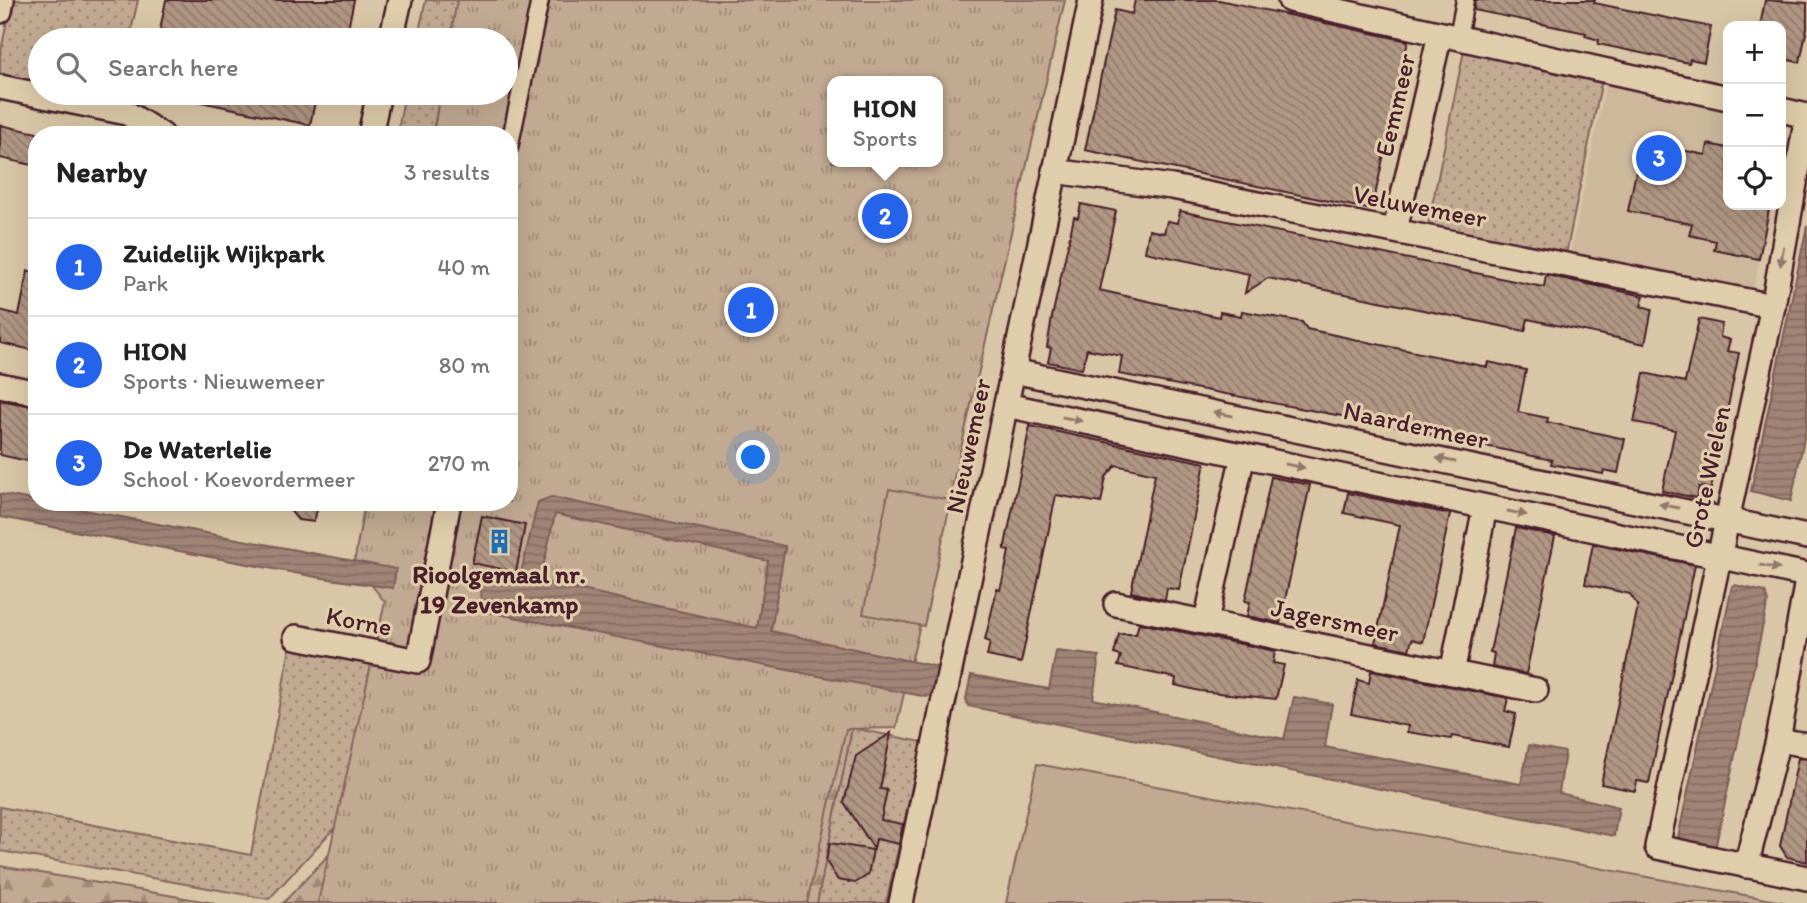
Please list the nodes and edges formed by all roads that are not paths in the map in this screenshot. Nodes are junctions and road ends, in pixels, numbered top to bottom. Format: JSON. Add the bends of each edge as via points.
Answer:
{"nodes":[{"id":1,"x":2,"y":0,"type":"edge"},
{"id":2,"x":400,"y":0,"type":"edge"},
{"id":3,"x":540,"y":0,"type":"edge"},
{"id":4,"x":1091,"y":0,"type":"edge"},
{"id":5,"x":1290,"y":0,"type":"edge"},
{"id":6,"x":1465,"y":0,"type":"edge"},
{"id":7,"x":0,"y":11,"type":"edge"},
{"id":8,"x":394,"y":28,"type":"edge"},
{"id":9,"x":1449,"y":36,"type":"junction"},
{"id":10,"x":0,"y":87,"type":"edge"},
{"id":11,"x":28,"y":93,"type":"edge"},
{"id":12,"x":1723,"y":98,"type":"edge"},
{"id":13,"x":88,"y":105,"type":"edge"},
{"id":14,"x":376,"y":105,"type":"edge"},
{"id":15,"x":1786,"y":111,"type":"edge"},
{"id":16,"x":1807,"y":116,"type":"edge"},
{"id":17,"x":148,"y":126,"type":"edge"},
{"id":18,"x":372,"y":126,"type":"edge"},
{"id":19,"x":514,"y":126,"type":"edge"},
{"id":20,"x":1054,"y":171,"type":"junction"},
{"id":21,"x":1395,"y":230,"type":"junction"},
{"id":22,"x":1773,"y":306,"type":"junction"},
{"id":23,"x":1013,"y":371,"type":"junction"},
{"id":24,"x":0,"y":385,"type":"edge"},
{"id":25,"x":28,"y":391,"type":"edge"},
{"id":26,"x":1006,"y":405,"type":"junction"},
{"id":27,"x":1244,"y":455,"type":"junction"},
{"id":28,"x":1485,"y":507,"type":"junction"},
{"id":29,"x":447,"y":511,"type":"edge"},
{"id":30,"x":1727,"y":518,"type":"junction"},
{"id":31,"x":1807,"y":537,"type":"edge"},
{"id":32,"x":1719,"y":556,"type":"junction"},
{"id":33,"x":1807,"y":578,"type":"edge"},
{"id":34,"x":1116,"y":604,"type":"dead end"},
{"id":35,"x":1206,"y":621,"type":"junction"},
{"id":36,"x":296,"y":637,"type":"dead end"},
{"id":37,"x":1452,"y":673,"type":"junction"},
{"id":38,"x":1536,"y":690,"type":"dead end"},
{"id":39,"x":1778,"y":740,"type":"junction"},
{"id":40,"x":1807,"y":746,"type":"edge"},
{"id":41,"x":1746,"y":866,"type":"junction"},
{"id":42,"x":1807,"y":878,"type":"edge"},
{"id":43,"x":901,"y":903,"type":"edge"}],
"edges":[{"from":1,"to":7,"type":"street"},
{"from":2,"to":8,"type":"street"},
{"from":3,"to":19,"type":"street"},
{"from":4,"to":20,"type":"street","name":"Nieuwemeer"},
{"from":5,"to":9,"type":"street"},
{"from":6,"to":9,"type":"street"},
{"from":9,"to":12,"type":"street"},
{"from":9,"to":21,"type":"street","name":"Eemmeer"},
{"from":10,"to":11,"type":"street"},
{"from":13,"to":17,"type":"street","via":[[127,113]]},
{"from":14,"to":18,"type":"street"},
{"from":15,"to":16,"type":"street"},
{"from":16,"to":22,"type":"street","name":"Grote Wielen","one_way":true},
{"from":20,"to":21,"type":"street","name":"Veluwemeer","via":[[1172,187]]},
{"from":20,"to":23,"type":"street","name":"Nieuwemeer"},
{"from":21,"to":22,"type":"street","name":"Veluwemeer"},
{"from":22,"to":30,"type":"street","name":"Grote Wielen"},
{"from":23,"to":26,"type":"street","name":"Nieuwemeer"},
{"from":30,"to":23,"type":"street","name":"Naardermeer","one_way":true},
{"from":24,"to":25,"type":"street"},
{"from":26,"to":27,"type":"street","one_way":true},
{"from":26,"to":43,"type":"street","name":"Nieuwemeer"},
{"from":27,"to":28,"type":"street","one_way":true},
{"from":27,"to":35,"type":"street"},
{"from":28,"to":32,"type":"street","one_way":true},
{"from":28,"to":37,"type":"street"},
{"from":29,"to":36,"type":"street","name":"Korne","via":[[418,660]]},
{"from":30,"to":31,"type":"street","name":"Naardermeer"},
{"from":30,"to":32,"type":"street","name":"Grote Wielen"},
{"from":32,"to":33,"type":"street","one_way":true},
{"from":32,"to":41,"type":"street","name":"Grote Wielen","via":[[1657,848]]},
{"from":33,"to":39,"type":"street"},
{"from":34,"to":35,"type":"street","name":"Jagersmeer"},
{"from":35,"to":37,"type":"street","name":"Jagersmeer"},
{"from":37,"to":38,"type":"street","name":"Jagersmeer"},
{"from":39,"to":40,"type":"street"},
{"from":39,"to":41,"type":"street"},
{"from":41,"to":42,"type":"street"}]}
